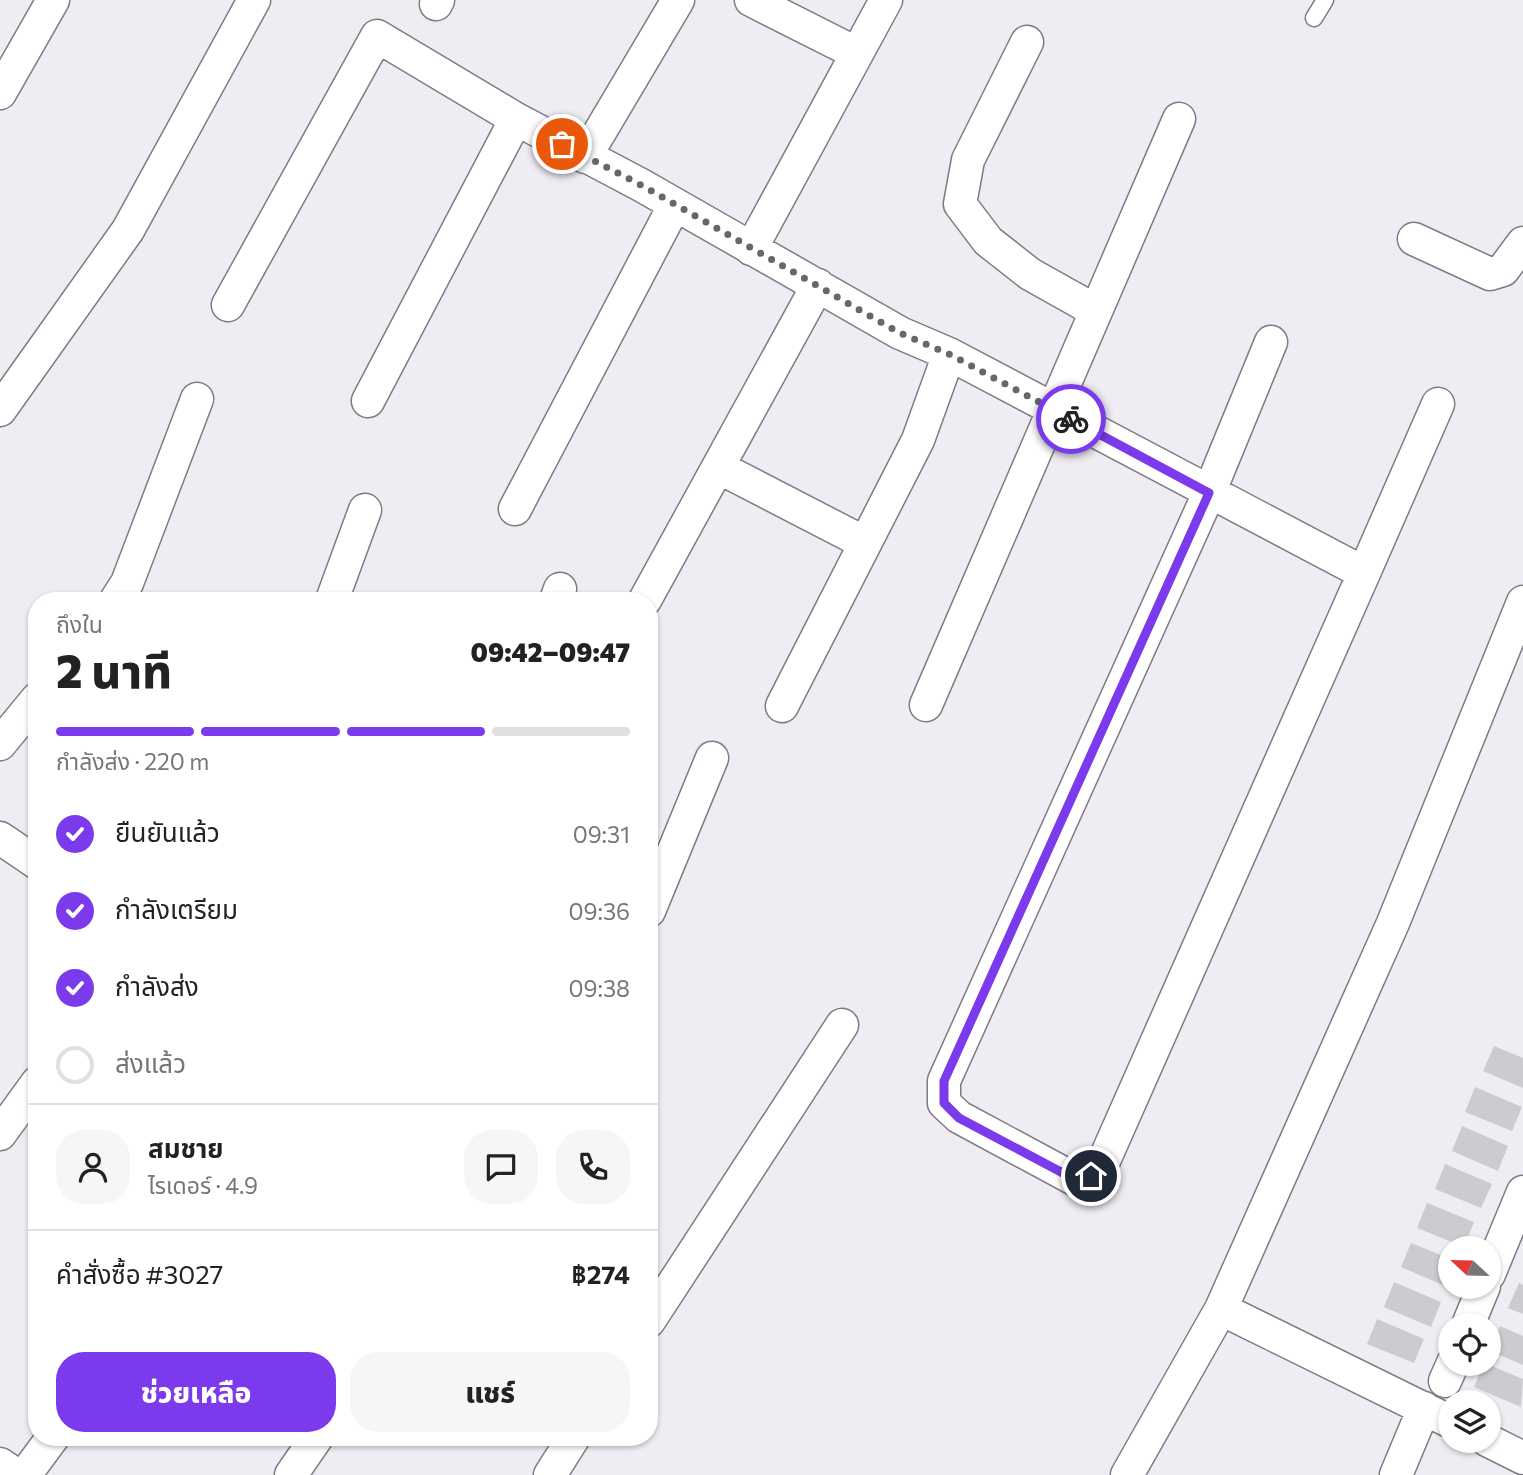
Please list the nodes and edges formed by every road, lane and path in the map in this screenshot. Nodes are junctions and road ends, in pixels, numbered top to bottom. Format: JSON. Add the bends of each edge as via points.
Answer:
{"nodes":[{"id":1,"x":53,"y":0,"type":"edge"},
{"id":2,"x":254,"y":0,"type":"edge"},
{"id":3,"x":678,"y":0,"type":"edge"},
{"id":4,"x":751,"y":0,"type":"edge"},
{"id":5,"x":886,"y":0,"type":"edge"},
{"id":6,"x":1325,"y":0,"type":"edge"},
{"id":7,"x":1314,"y":18,"type":"dead end"},
{"id":8,"x":1027,"y":42,"type":"dead end"},
{"id":9,"x":856,"y":53,"type":"junction"},
{"id":10,"x":0,"y":93,"type":"edge"},
{"id":11,"x":516,"y":119,"type":"junction"},
{"id":12,"x":1179,"y":119,"type":"dead end"},
{"id":13,"x":585,"y":157,"type":"junction"},
{"id":14,"x":674,"y":206,"type":"junction"},
{"id":15,"x":1414,"y":239,"type":"dead end"},
{"id":16,"x":1523,"y":243,"type":"edge"},
{"id":17,"x":751,"y":249,"type":"junction"},
{"id":18,"x":818,"y":285,"type":"junction"},
{"id":19,"x":228,"y":305,"type":"dead end"},
{"id":20,"x":1096,"y":311,"type":"junction"},
{"id":21,"x":1271,"y":342,"type":"dead end"},
{"id":22,"x":949,"y":354,"type":"junction"},
{"id":23,"x":197,"y":399,"type":"dead end"},
{"id":24,"x":368,"y":401,"type":"dead end"},
{"id":25,"x":1438,"y":404,"type":"dead end"},
{"id":26,"x":0,"y":410,"type":"edge"},
{"id":27,"x":1054,"y":410,"type":"junction"},
{"id":28,"x":718,"y":467,"type":"junction"},
{"id":29,"x":1209,"y":493,"type":"junction"},
{"id":30,"x":515,"y":509,"type":"dead end"},
{"id":31,"x":365,"y":510,"type":"dead end"},
{"id":32,"x":865,"y":543,"type":"junction"},
{"id":33,"x":1364,"y":573,"type":"junction"},
{"id":34,"x":121,"y":592,"type":"edge"},
{"id":35,"x":335,"y":592,"type":"edge"},
{"id":36,"x":649,"y":592,"type":"edge"},
{"id":37,"x":1523,"y":602,"type":"edge"},
{"id":38,"x":926,"y":705,"type":"dead end"},
{"id":39,"x":782,"y":706,"type":"dead end"},
{"id":40,"x":28,"y":710,"type":"edge"},
{"id":41,"x":0,"y":744,"type":"edge"},
{"id":42,"x":712,"y":758,"type":"dead end"},
{"id":43,"x":0,"y":838,"type":"edge"},
{"id":44,"x":28,"y":857,"type":"edge"},
{"id":45,"x":658,"y":889,"type":"edge"},
{"id":46,"x":842,"y":1025,"type":"dead end"},
{"id":47,"x":28,"y":1095,"type":"edge"},
{"id":48,"x":0,"y":1134,"type":"edge"},
{"id":49,"x":1523,"y":1192,"type":"edge"},
{"id":50,"x":1502,"y":1243,"type":"edge"},
{"id":51,"x":660,"y":1282,"type":"edge"},
{"id":52,"x":1221,"y":1309,"type":"junction"},
{"id":53,"x":1437,"y":1415,"type":"edge"},
{"id":54,"x":46,"y":1446,"type":"edge"},
{"id":55,"x":311,"y":1446,"type":"edge"},
{"id":56,"x":568,"y":1446,"type":"edge"},
{"id":57,"x":1501,"y":1447,"type":"edge"},
{"id":58,"x":1523,"y":1458,"type":"edge"},
{"id":59,"x":0,"y":1464,"type":"edge"},
{"id":60,"x":293,"y":1474,"type":"edge"},
{"id":61,"x":16,"y":1475,"type":"edge"},
{"id":62,"x":25,"y":1475,"type":"edge"},
{"id":63,"x":550,"y":1475,"type":"edge"},
{"id":64,"x":1127,"y":1475,"type":"edge"},
{"id":65,"x":1396,"y":1475,"type":"edge"}],
"edges":[{"from":1,"to":10,"type":"street"},
{"from":2,"to":26,"type":"street","via":[[128,230]]},
{"from":3,"to":13,"type":"street"},
{"from":4,"to":9,"type":"street"},
{"from":5,"to":9,"type":"street"},
{"from":6,"to":7,"type":"lane"},
{"from":8,"to":20,"type":"street","via":[[968,160],[960,204],[988,241],[1030,274]]},
{"from":9,"to":17,"type":"street"},
{"from":11,"to":13,"type":"street"},
{"from":11,"to":19,"type":"street","via":[[377,36]]},
{"from":11,"to":24,"type":"street"},
{"from":12,"to":20,"type":"street"},
{"from":13,"to":14,"type":"street"},
{"from":14,"to":17,"type":"street"},
{"from":14,"to":30,"type":"street"},
{"from":15,"to":16,"type":"street","via":[[1490,274],[1503,270]]},
{"from":17,"to":18,"type":"street"},
{"from":18,"to":22,"type":"street","via":[[900,333]]},
{"from":18,"to":28,"type":"street"},
{"from":20,"to":27,"type":"street"},
{"from":21,"to":29,"type":"street"},
{"from":22,"to":27,"type":"street"},
{"from":22,"to":32,"type":"street","via":[[918,440]]},
{"from":23,"to":34,"type":"street"},
{"from":25,"to":33,"type":"street"},
{"from":27,"to":29,"type":"street"},
{"from":27,"to":38,"type":"street"},
{"from":28,"to":32,"type":"street"},
{"from":28,"to":36,"type":"street"},
{"from":29,"to":33,"type":"street"},
{"from":29,"to":33,"type":"street","via":[[944,1081],[944,1103],[959,1118],[1076,1180],[1091,1176],[1103,1163]]},
{"from":31,"to":35,"type":"street"},
{"from":32,"to":39,"type":"street"},
{"from":37,"to":52,"type":"street","via":[[1393,923]]},
{"from":40,"to":41,"type":"street"},
{"from":42,"to":45,"type":"street"},
{"from":43,"to":44,"type":"street"},
{"from":46,"to":51,"type":"street"},
{"from":47,"to":48,"type":"street"},
{"from":49,"to":50,"type":"street"},
{"from":52,"to":53,"type":"street"},
{"from":52,"to":64,"type":"street"},
{"from":53,"to":65,"type":"street"},
{"from":54,"to":62,"type":"street"},
{"from":55,"to":60,"type":"street"},
{"from":56,"to":63,"type":"street"},
{"from":57,"to":58,"type":"street"},
{"from":59,"to":61,"type":"street"}]}
